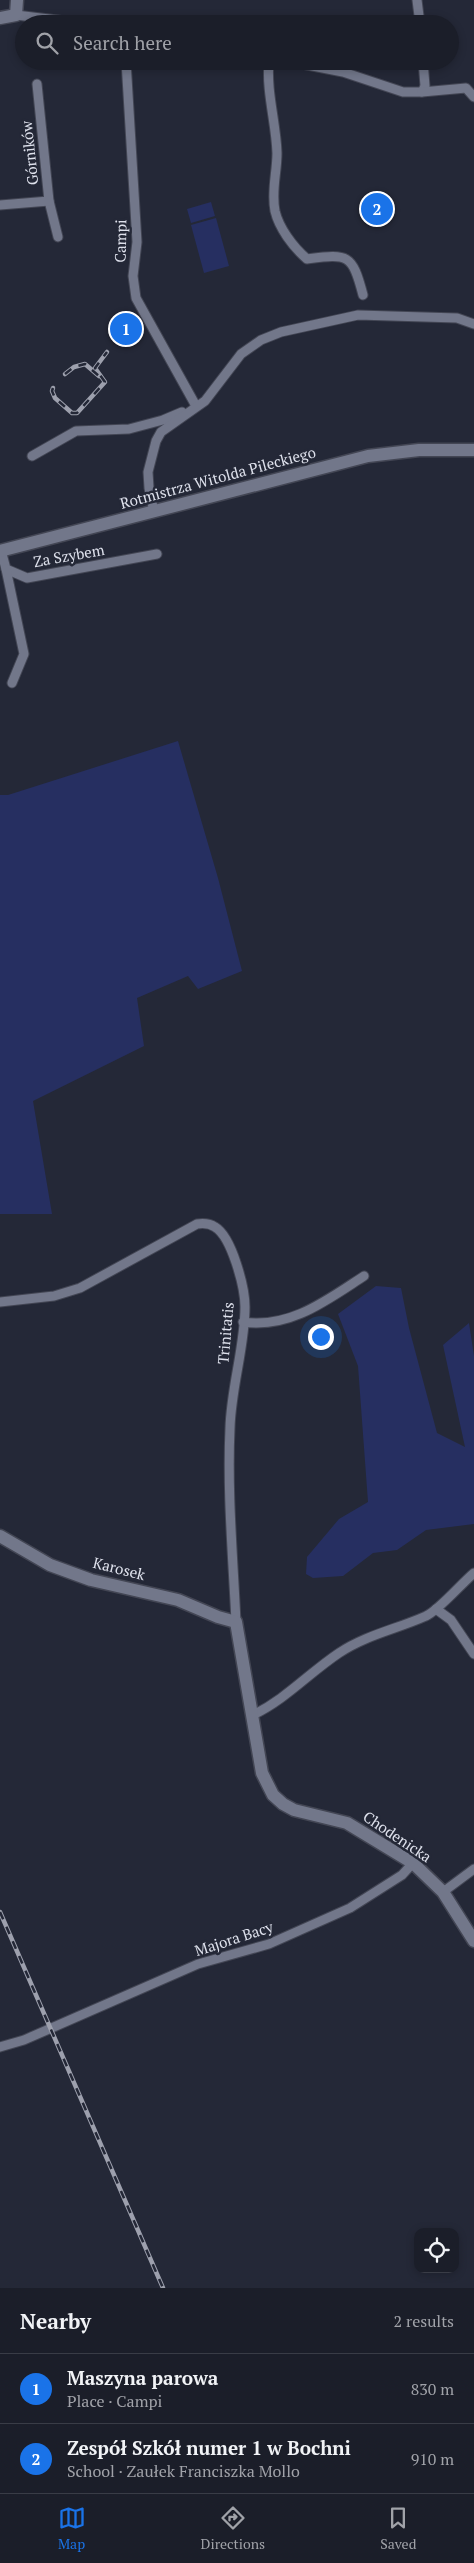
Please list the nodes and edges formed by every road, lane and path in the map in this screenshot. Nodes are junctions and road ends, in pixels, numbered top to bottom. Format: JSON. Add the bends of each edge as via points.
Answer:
{"nodes":[{"id":1,"x":16,"y":0,"type":"edge"},
{"id":2,"x":417,"y":0,"type":"edge"},
{"id":3,"x":15,"y":15,"type":"edge"},
{"id":4,"x":16,"y":15,"type":"edge"},
{"id":5,"x":419,"y":15,"type":"edge"},
{"id":6,"x":0,"y":18,"type":"edge"},
{"id":7,"x":127,"y":70,"type":"edge"},
{"id":8,"x":268,"y":70,"type":"edge"},
{"id":9,"x":333,"y":70,"type":"edge"},
{"id":10,"x":424,"y":70,"type":"edge"},
{"id":11,"x":37,"y":84,"type":"dead end"},
{"id":12,"x":422,"y":92,"type":"junction"},
{"id":13,"x":474,"y":96,"type":"edge"},
{"id":14,"x":49,"y":201,"type":"junction"},
{"id":15,"x":0,"y":205,"type":"edge"},
{"id":16,"x":58,"y":237,"type":"dead end"},
{"id":17,"x":363,"y":295,"type":"dead end"},
{"id":18,"x":474,"y":324,"type":"edge"},
{"id":19,"x":194,"y":407,"type":"junction"},
{"id":20,"x":474,"y":444,"type":"edge"},
{"id":21,"x":447,"y":450,"type":"junction"},
{"id":22,"x":474,"y":450,"type":"edge"},
{"id":23,"x":32,"y":456,"type":"dead end"},
{"id":24,"x":154,"y":512,"type":"junction"},
{"id":25,"x":1,"y":551,"type":"edge"},
{"id":26,"x":157,"y":554,"type":"dead end"},
{"id":27,"x":6,"y":569,"type":"junction"},
{"id":28,"x":12,"y":683,"type":"dead end"},
{"id":29,"x":364,"y":1276,"type":"dead end"},
{"id":30,"x":0,"y":1302,"type":"edge"},
{"id":31,"x":243,"y":1322,"type":"junction"},
{"id":32,"x":0,"y":1536,"type":"edge"},
{"id":33,"x":474,"y":1572,"type":"edge"},
{"id":34,"x":436,"y":1610,"type":"junction"},
{"id":35,"x":236,"y":1622,"type":"junction"},
{"id":36,"x":474,"y":1654,"type":"edge"},
{"id":37,"x":253,"y":1715,"type":"junction"},
{"id":38,"x":413,"y":1864,"type":"junction"},
{"id":39,"x":474,"y":1869,"type":"edge"},
{"id":40,"x":443,"y":1892,"type":"junction"},
{"id":41,"x":474,"y":1941,"type":"edge"},
{"id":42,"x":0,"y":2047,"type":"edge"}],
"edges":[{"from":1,"to":4,"type":"street"},
{"from":2,"to":5,"type":"street"},
{"from":3,"to":6,"type":"street"},
{"from":7,"to":19,"type":"street","name":"Campi","via":[[137,242],[133,276],[136,298]]},
{"from":8,"to":17,"type":"street","via":[[277,154],[273,193],[276,213],[296,249],[306,258],[338,255],[350,262],[356,268]]},
{"from":9,"to":12,"type":"street","via":[[403,92]]},
{"from":10,"to":12,"type":"street","via":[[425,86]]},
{"from":11,"to":14,"type":"street","name":"Górników"},
{"from":12,"to":13,"type":"street","via":[[466,88]]},
{"from":14,"to":15,"type":"street","name":"Górników"},
{"from":14,"to":16,"type":"street"},
{"from":18,"to":19,"type":"street","via":[[457,318],[358,315],[281,332],[261,340],[241,354],[205,400]]},
{"from":19,"to":23,"type":"street","via":[[141,427],[76,431]]},
{"from":19,"to":24,"type":"street","via":[[161,432],[151,451],[149,488]]},
{"from":20,"to":21,"type":"street","name":"Rotmistrza Witolda Pileckiego"},
{"from":21,"to":22,"type":"street","name":"Rotmistrza Witolda Pileckiego"},
{"from":21,"to":24,"type":"street","name":"Rotmistrza Witolda Pileckiego","via":[[368,456]]},
{"from":24,"to":25,"type":"street","name":"Rotmistrza Witolda Pileckiego"},
{"from":25,"to":27,"type":"street"},
{"from":26,"to":27,"type":"street","name":"Za Szybem","via":[[27,578]]},
{"from":27,"to":28,"type":"street","via":[[24,654]]},
{"from":29,"to":31,"type":"street","via":[[303,1314],[274,1322]]},
{"from":30,"to":31,"type":"street","name":"Trinitatis","via":[[54,1296],[80,1288],[197,1224],[207,1223],[217,1228],[225,1238],[233,1257],[245,1307]]},
{"from":31,"to":35,"type":"street","name":"Trinitatis","via":[[230,1429],[229,1480]]},
{"from":32,"to":35,"type":"street","name":"Karosek","via":[[50,1565],[91,1580],[178,1600]]},
{"from":33,"to":34,"type":"street"},
{"from":34,"to":36,"type":"street","via":[[451,1620]]},
{"from":34,"to":37,"type":"street","via":[[375,1634],[341,1652],[315,1669],[290,1693]]},
{"from":35,"to":37,"type":"street","name":"Chodenicka"},
{"from":37,"to":38,"type":"street","name":"Chodenicka","via":[[262,1773],[273,1794],[294,1810],[347,1823]]},
{"from":38,"to":40,"type":"street","name":"Chodenicka"},
{"from":38,"to":42,"type":"street","name":"Majora Bacy","via":[[350,1908],[269,1944],[198,1964]]},
{"from":39,"to":40,"type":"street"},
{"from":40,"to":41,"type":"street","name":"Chodenicka"}]}
